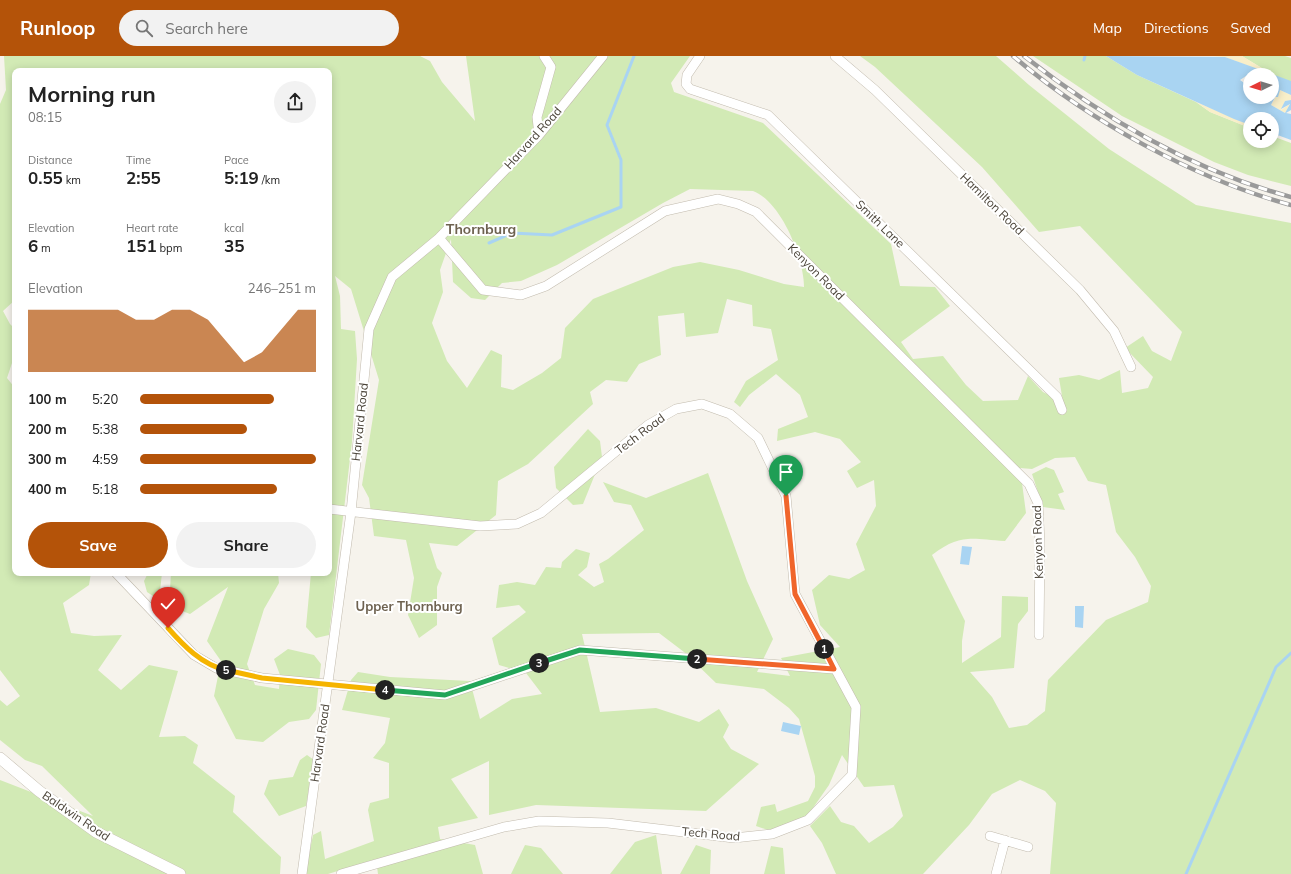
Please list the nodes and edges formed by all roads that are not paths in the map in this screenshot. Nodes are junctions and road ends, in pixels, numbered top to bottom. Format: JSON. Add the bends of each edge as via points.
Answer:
{"nodes":[{"id":1,"x":544,"y":56,"type":"edge"},
{"id":2,"x":603,"y":56,"type":"edge"},
{"id":3,"x":700,"y":56,"type":"edge"},
{"id":4,"x":835,"y":56,"type":"edge"},
{"id":5,"x":539,"y":135,"type":"junction"},
{"id":6,"x":439,"y":238,"type":"junction"},
{"id":7,"x":1131,"y":367,"type":"dead end"},
{"id":8,"x":1062,"y":410,"type":"dead end"},
{"id":9,"x":332,"y":509,"type":"edge"},
{"id":10,"x":351,"y":512,"type":"junction"},
{"id":11,"x":119,"y":576,"type":"edge"},
{"id":12,"x":1039,"y":635,"type":"dead end"},
{"id":13,"x":834,"y":669,"type":"junction"},
{"id":14,"x":327,"y":685,"type":"junction"},
{"id":15,"x":0,"y":758,"type":"edge"},
{"id":16,"x":990,"y":836,"type":"dead end"},
{"id":17,"x":1005,"y":840,"type":"junction"},
{"id":18,"x":1028,"y":847,"type":"dead end"},
{"id":19,"x":180,"y":874,"type":"edge"},
{"id":20,"x":302,"y":874,"type":"edge"},
{"id":21,"x":341,"y":874,"type":"edge"},
{"id":22,"x":996,"y":874,"type":"edge"}],
"edges":[{"from":1,"to":5,"type":"street","via":[[551,67],[537,118]]},
{"from":2,"to":5,"type":"street","name":"Harvard Road"},
{"from":3,"to":8,"type":"street","name":"Smith Lane","via":[[690,70],[686,84],[690,89],[768,115],[1057,397]]},
{"from":4,"to":7,"type":"street","name":"Hamilton Road","via":[[875,90],[1080,290],[1114,331]]},
{"from":5,"to":6,"type":"street","name":"Harvard Road"},
{"from":6,"to":10,"type":"street","name":"Harvard Road","via":[[392,277],[369,329]]},
{"from":6,"to":12,"type":"street","name":"Kenyon Road","via":[[483,290],[521,295],[546,286],[664,211],[718,199],[756,212],[1029,484],[1038,503]]},
{"from":9,"to":10,"type":"street","name":"Tech Road"},
{"from":10,"to":13,"type":"street","name":"Tech Road","via":[[480,526],[517,524],[541,513],[648,426],[676,409],[702,404],[730,414],[758,438],[786,496],[795,594]]},
{"from":10,"to":14,"type":"street","name":"Harvard Road"},
{"from":11,"to":14,"type":"street","via":[[194,655],[216,668],[262,678]]},
{"from":13,"to":14,"type":"street","via":[[580,650],[445,695]]},
{"from":13,"to":21,"type":"street","name":"Tech Road","via":[[856,707],[852,775],[808,820],[772,834],[734,838],[608,822],[539,821],[504,827]]},
{"from":14,"to":20,"type":"street","name":"Harvard Road"},
{"from":15,"to":19,"type":"street","name":"Baldwin Road","via":[[39,791],[96,832]]},
{"from":16,"to":17,"type":"street"},
{"from":17,"to":18,"type":"street"},
{"from":17,"to":22,"type":"street"}]}
